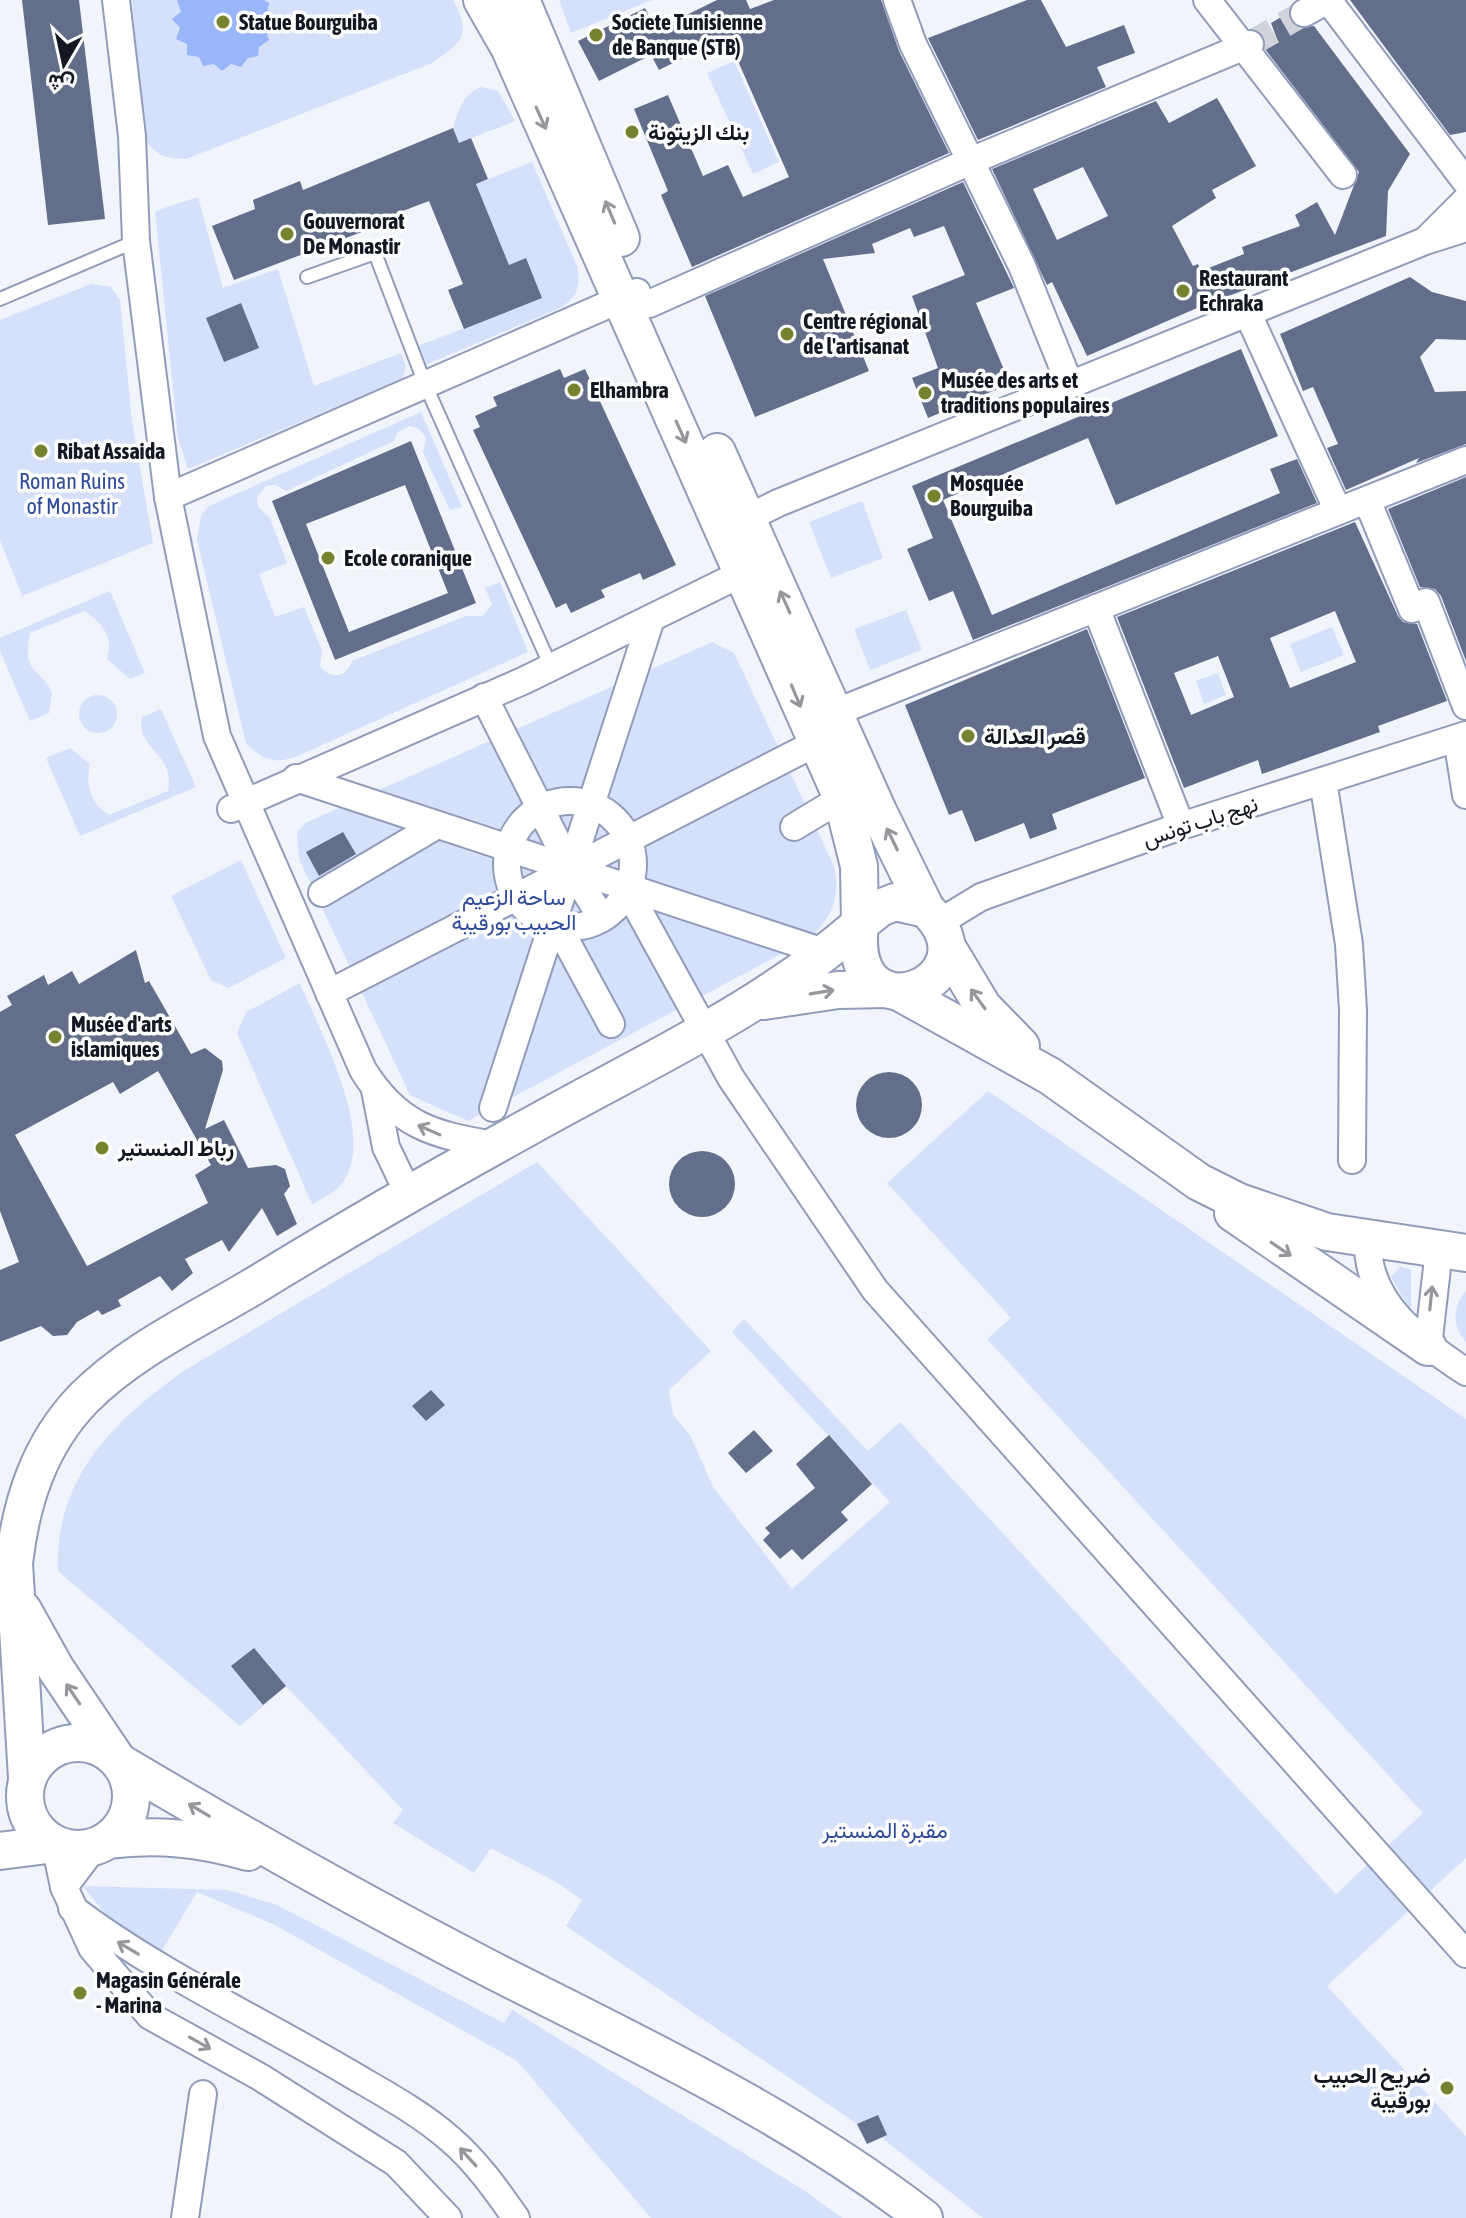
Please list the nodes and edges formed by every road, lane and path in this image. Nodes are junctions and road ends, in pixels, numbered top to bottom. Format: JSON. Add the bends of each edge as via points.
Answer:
{"nodes":[{"id":1,"x":116,"y":0,"type":"edge"},
{"id":2,"x":482,"y":0,"type":"edge"},
{"id":3,"x":521,"y":0,"type":"edge"},
{"id":4,"x":897,"y":0,"type":"edge"},
{"id":5,"x":1207,"y":0,"type":"edge"},
{"id":6,"x":1328,"y":0,"type":"edge"},
{"id":7,"x":1304,"y":13,"type":"tunnel mouth"},
{"id":8,"x":1247,"y":45,"type":"junction"},
{"id":9,"x":973,"y":160,"type":"junction"},
{"id":10,"x":1343,"y":175,"type":"dead end"},
{"id":11,"x":1466,"y":182,"type":"edge"},
{"id":12,"x":1466,"y":200,"type":"edge"},
{"id":13,"x":1466,"y":228,"type":"edge"},
{"id":14,"x":136,"y":241,"type":"junction"},
{"id":15,"x":1425,"y":241,"type":"junction"},
{"id":16,"x":307,"y":277,"type":"dead end"},
{"id":17,"x":638,"y":297,"type":"junction"},
{"id":18,"x":0,"y":299,"type":"edge"},
{"id":19,"x":1248,"y":314,"type":"junction"},
{"id":20,"x":425,"y":384,"type":"junction"},
{"id":21,"x":1070,"y":385,"type":"junction"},
{"id":22,"x":1466,"y":460,"type":"edge"},
{"id":23,"x":168,"y":497,"type":"junction"},
{"id":24,"x":1367,"y":500,"type":"junction"},
{"id":25,"x":1338,"y":511,"type":"junction"},
{"id":26,"x":758,"y":515,"type":"junction"},
{"id":27,"x":755,"y":567,"type":"junction"},
{"id":28,"x":1096,"y":608,"type":"junction"},
{"id":29,"x":651,"y":619,"type":"junction"},
{"id":30,"x":551,"y":667,"type":"junction"},
{"id":31,"x":484,"y":697,"type":"junction"},
{"id":32,"x":1466,"y":706,"type":"edge"},
{"id":33,"x":834,"y":713,"type":"junction"},
{"id":34,"x":1461,"y":737,"type":"edge"},
{"id":35,"x":816,"y":743,"type":"junction"},
{"id":36,"x":296,"y":778,"type":"junction"},
{"id":37,"x":1323,"y":781,"type":"junction"},
{"id":38,"x":1466,"y":795,"type":"edge"},
{"id":39,"x":842,"y":798,"type":"junction"},
{"id":40,"x":592,"y":805,"type":"junction"},
{"id":41,"x":237,"y":806,"type":"junction"},
{"id":42,"x":543,"y":808,"type":"junction"},
{"id":43,"x":437,"y":825,"type":"junction"},
{"id":44,"x":1181,"y":826,"type":"junction"},
{"id":45,"x":794,"y":827,"type":"dead end"},
{"id":46,"x":628,"y":840,"type":"junction"},
{"id":47,"x":509,"y":848,"type":"junction"},
{"id":48,"x":571,"y":869,"type":"junction"},
{"id":49,"x":628,"y":889,"type":"junction"},
{"id":50,"x":322,"y":893,"type":"dead end"},
{"id":51,"x":517,"y":897,"type":"junction"},
{"id":52,"x":602,"y":918,"type":"junction"},
{"id":53,"x":860,"y":924,"type":"junction"},
{"id":54,"x":556,"y":925,"type":"junction"},
{"id":55,"x":938,"y":926,"type":"junction"},
{"id":56,"x":827,"y":953,"type":"junction"},
{"id":57,"x":892,"y":991,"type":"junction"},
{"id":58,"x":329,"y":993,"type":"junction"},
{"id":59,"x":758,"y":1002,"type":"junction"},
{"id":60,"x":611,"y":1024,"type":"dead end"},
{"id":61,"x":706,"y":1031,"type":"junction"},
{"id":62,"x":1050,"y":1076,"type":"junction"},
{"id":63,"x":375,"y":1090,"type":"junction"},
{"id":64,"x":493,"y":1108,"type":"dead end"},
{"id":65,"x":495,"y":1145,"type":"junction"},
{"id":66,"x":1352,"y":1160,"type":"dead end"},
{"id":67,"x":1199,"y":1182,"type":"junction"},
{"id":68,"x":409,"y":1195,"type":"junction"},
{"id":69,"x":1368,"y":1241,"type":"junction"},
{"id":70,"x":1453,"y":1252,"type":"edge"},
{"id":71,"x":1428,"y":1347,"type":"junction"},
{"id":72,"x":1466,"y":1372,"type":"edge"},
{"id":73,"x":16,"y":1598,"type":"junction"},
{"id":74,"x":118,"y":1760,"type":"junction"},
{"id":75,"x":26,"y":1783,"type":"junction"},
{"id":76,"x":0,"y":1821,"type":"edge"},
{"id":77,"x":101,"y":1843,"type":"junction"},
{"id":78,"x":55,"y":1844,"type":"junction"},
{"id":79,"x":0,"y":1851,"type":"edge"},
{"id":80,"x":290,"y":1864,"type":"junction"},
{"id":81,"x":68,"y":1898,"type":"junction"},
{"id":82,"x":1466,"y":1954,"type":"edge"},
{"id":83,"x":203,"y":2094,"type":"dead end"},
{"id":84,"x":185,"y":2218,"type":"edge"},
{"id":85,"x":448,"y":2218,"type":"edge"},
{"id":86,"x":516,"y":2218,"type":"edge"},
{"id":87,"x":924,"y":2218,"type":"edge"}],
"edges":[{"from":1,"to":14,"type":"street","via":[[132,136]]},
{"from":2,"to":17,"type":"main road","one_way":true},
{"from":17,"to":3,"type":"main road","one_way":true},
{"from":4,"to":9,"type":"street","via":[[913,44]]},
{"from":5,"to":8,"type":"street"},
{"from":6,"to":7,"type":"street"},
{"from":6,"to":11,"type":"street"},
{"from":8,"to":9,"type":"street"},
{"from":8,"to":10,"type":"street"},
{"from":9,"to":17,"type":"street"},
{"from":9,"to":21,"type":"street"},
{"from":12,"to":15,"type":"street"},
{"from":13,"to":15,"type":"street"},
{"from":14,"to":18,"type":"lane"},
{"from":14,"to":23,"type":"street"},
{"from":15,"to":19,"type":"street"},
{"from":16,"to":20,"type":"lane","via":[[375,253]]},
{"from":17,"to":20,"type":"street"},
{"from":17,"to":26,"type":"main road"},
{"from":19,"to":21,"type":"street"},
{"from":19,"to":25,"type":"street"},
{"from":20,"to":23,"type":"street"},
{"from":20,"to":30,"type":"lane"},
{"from":21,"to":26,"type":"street"},
{"from":22,"to":24,"type":"street"},
{"from":23,"to":41,"type":"street","via":[[217,736]]},
{"from":24,"to":25,"type":"street"},
{"from":24,"to":32,"type":"street","via":[[1412,609],[1426,602]]},
{"from":25,"to":28,"type":"street"},
{"from":26,"to":27,"type":"main road"},
{"from":27,"to":29,"type":"street"},
{"from":33,"to":27,"type":"main road","one_way":true},
{"from":27,"to":35,"type":"main road","one_way":true},
{"from":28,"to":33,"type":"street"},
{"from":28,"to":44,"type":"street"},
{"from":29,"to":30,"type":"street"},
{"from":29,"to":40,"type":"street"},
{"from":30,"to":31,"type":"street"},
{"from":31,"to":36,"type":"street"},
{"from":31,"to":42,"type":"street"},
{"from":55,"to":33,"type":"main road","one_way":true},
{"from":34,"to":37,"type":"street","name":"نهج باب تونس"},
{"from":34,"to":38,"type":"street"},
{"from":35,"to":39,"type":"main road"},
{"from":35,"to":46,"type":"street"},
{"from":36,"to":41,"type":"street"},
{"from":36,"to":43,"type":"street"},
{"from":37,"to":44,"type":"street","name":"نهج باب تونس"},
{"from":37,"to":66,"type":"street","via":[[1349,944]]},
{"from":39,"to":45,"type":"street"},
{"from":39,"to":53,"type":"main road","via":[[859,866]]},
{"from":40,"to":42,"type":"street","via":[[569,800]]},
{"from":40,"to":46,"type":"street","via":[[608,813]]},
{"from":40,"to":48,"type":"street"},
{"from":41,"to":58,"type":"street","via":[[306,965]]},
{"from":42,"to":47,"type":"street","via":[[517,829]]},
{"from":42,"to":48,"type":"street"},
{"from":43,"to":47,"type":"street"},
{"from":43,"to":50,"type":"street"},
{"from":44,"to":55,"type":"street","name":"نهج باب تونس","via":[[981,897]]},
{"from":46,"to":48,"type":"street"},
{"from":46,"to":49,"type":"street","via":[[634,870]]},
{"from":47,"to":48,"type":"street"},
{"from":47,"to":51,"type":"street","via":[[507,867]]},
{"from":48,"to":49,"type":"street"},
{"from":48,"to":51,"type":"street"},
{"from":48,"to":52,"type":"street"},
{"from":48,"to":54,"type":"street"},
{"from":49,"to":52,"type":"street","via":[[616,909]]},
{"from":49,"to":56,"type":"street"},
{"from":49,"to":61,"type":"street"},
{"from":51,"to":54,"type":"street","via":[[537,917]]},
{"from":51,"to":58,"type":"street"},
{"from":52,"to":54,"type":"street","via":[[577,927]]},
{"from":53,"to":55,"type":"main road","via":[[895,902]]},
{"from":53,"to":56,"type":"main road"},
{"from":53,"to":57,"type":"main road","via":[[862,968]]},
{"from":54,"to":60,"type":"street"},
{"from":54,"to":64,"type":"street"},
{"from":55,"to":57,"type":"main road","via":[[938,975],[927,985]]},
{"from":62,"to":55,"type":"main road","one_way":true,"via":[[983,1007]]},
{"from":56,"to":59,"type":"main road"},
{"from":59,"to":57,"type":"main road","one_way":true,"via":[[838,990]]},
{"from":57,"to":62,"type":"main road"},
{"from":58,"to":63,"type":"street"},
{"from":59,"to":61,"type":"main road"},
{"from":61,"to":65,"type":"main road"},
{"from":61,"to":82,"type":"street","via":[[731,1078],[875,1290]]},
{"from":62,"to":67,"type":"main road"},
{"from":65,"to":63,"type":"street","one_way":true,"via":[[430,1132]]},
{"from":63,"to":68,"type":"street","via":[[386,1147]]},
{"from":65,"to":68,"type":"main road"},
{"from":67,"to":69,"type":"main road","via":[[1285,1220]]},
{"from":67,"to":71,"type":"main road","one_way":true,"via":[[1276,1246]]},
{"from":68,"to":73,"type":"main road","via":[[138,1356],[82,1400],[39,1461],[26,1493],[14,1563]]},
{"from":69,"to":70,"type":"main road"},
{"from":69,"to":71,"type":"street","via":[[1376,1285]]},
{"from":71,"to":70,"type":"street","one_way":true},
{"from":71,"to":72,"type":"street"},
{"from":74,"to":73,"type":"main road","one_way":true},
{"from":73,"to":75,"type":"main road"},
{"from":74,"to":75,"type":"main road","via":[[93,1745],[66,1743],[36,1762]]},
{"from":74,"to":77,"type":"main road","via":[[130,1782],[128,1815]]},
{"from":80,"to":74,"type":"main road","one_way":true},
{"from":75,"to":76,"type":"main road"},
{"from":75,"to":78,"type":"main road","via":[[28,1814]]},
{"from":77,"to":78,"type":"main road","via":[[80,1849]]},
{"from":77,"to":80,"type":"main road","via":[[147,1835],[203,1840]]},
{"from":77,"to":81,"type":"street"},
{"from":78,"to":79,"type":"main road"},
{"from":78,"to":81,"type":"street"},
{"from":80,"to":87,"type":"main road","via":[[711,2081],[810,2138]]},
{"from":81,"to":85,"type":"street","one_way":true,"via":[[92,1948],[150,2016],[260,2077],[396,2163]]},
{"from":86,"to":81,"type":"street","one_way":true,"via":[[452,2140],[411,2109],[144,1958]]},
{"from":83,"to":84,"type":"street"}]}
